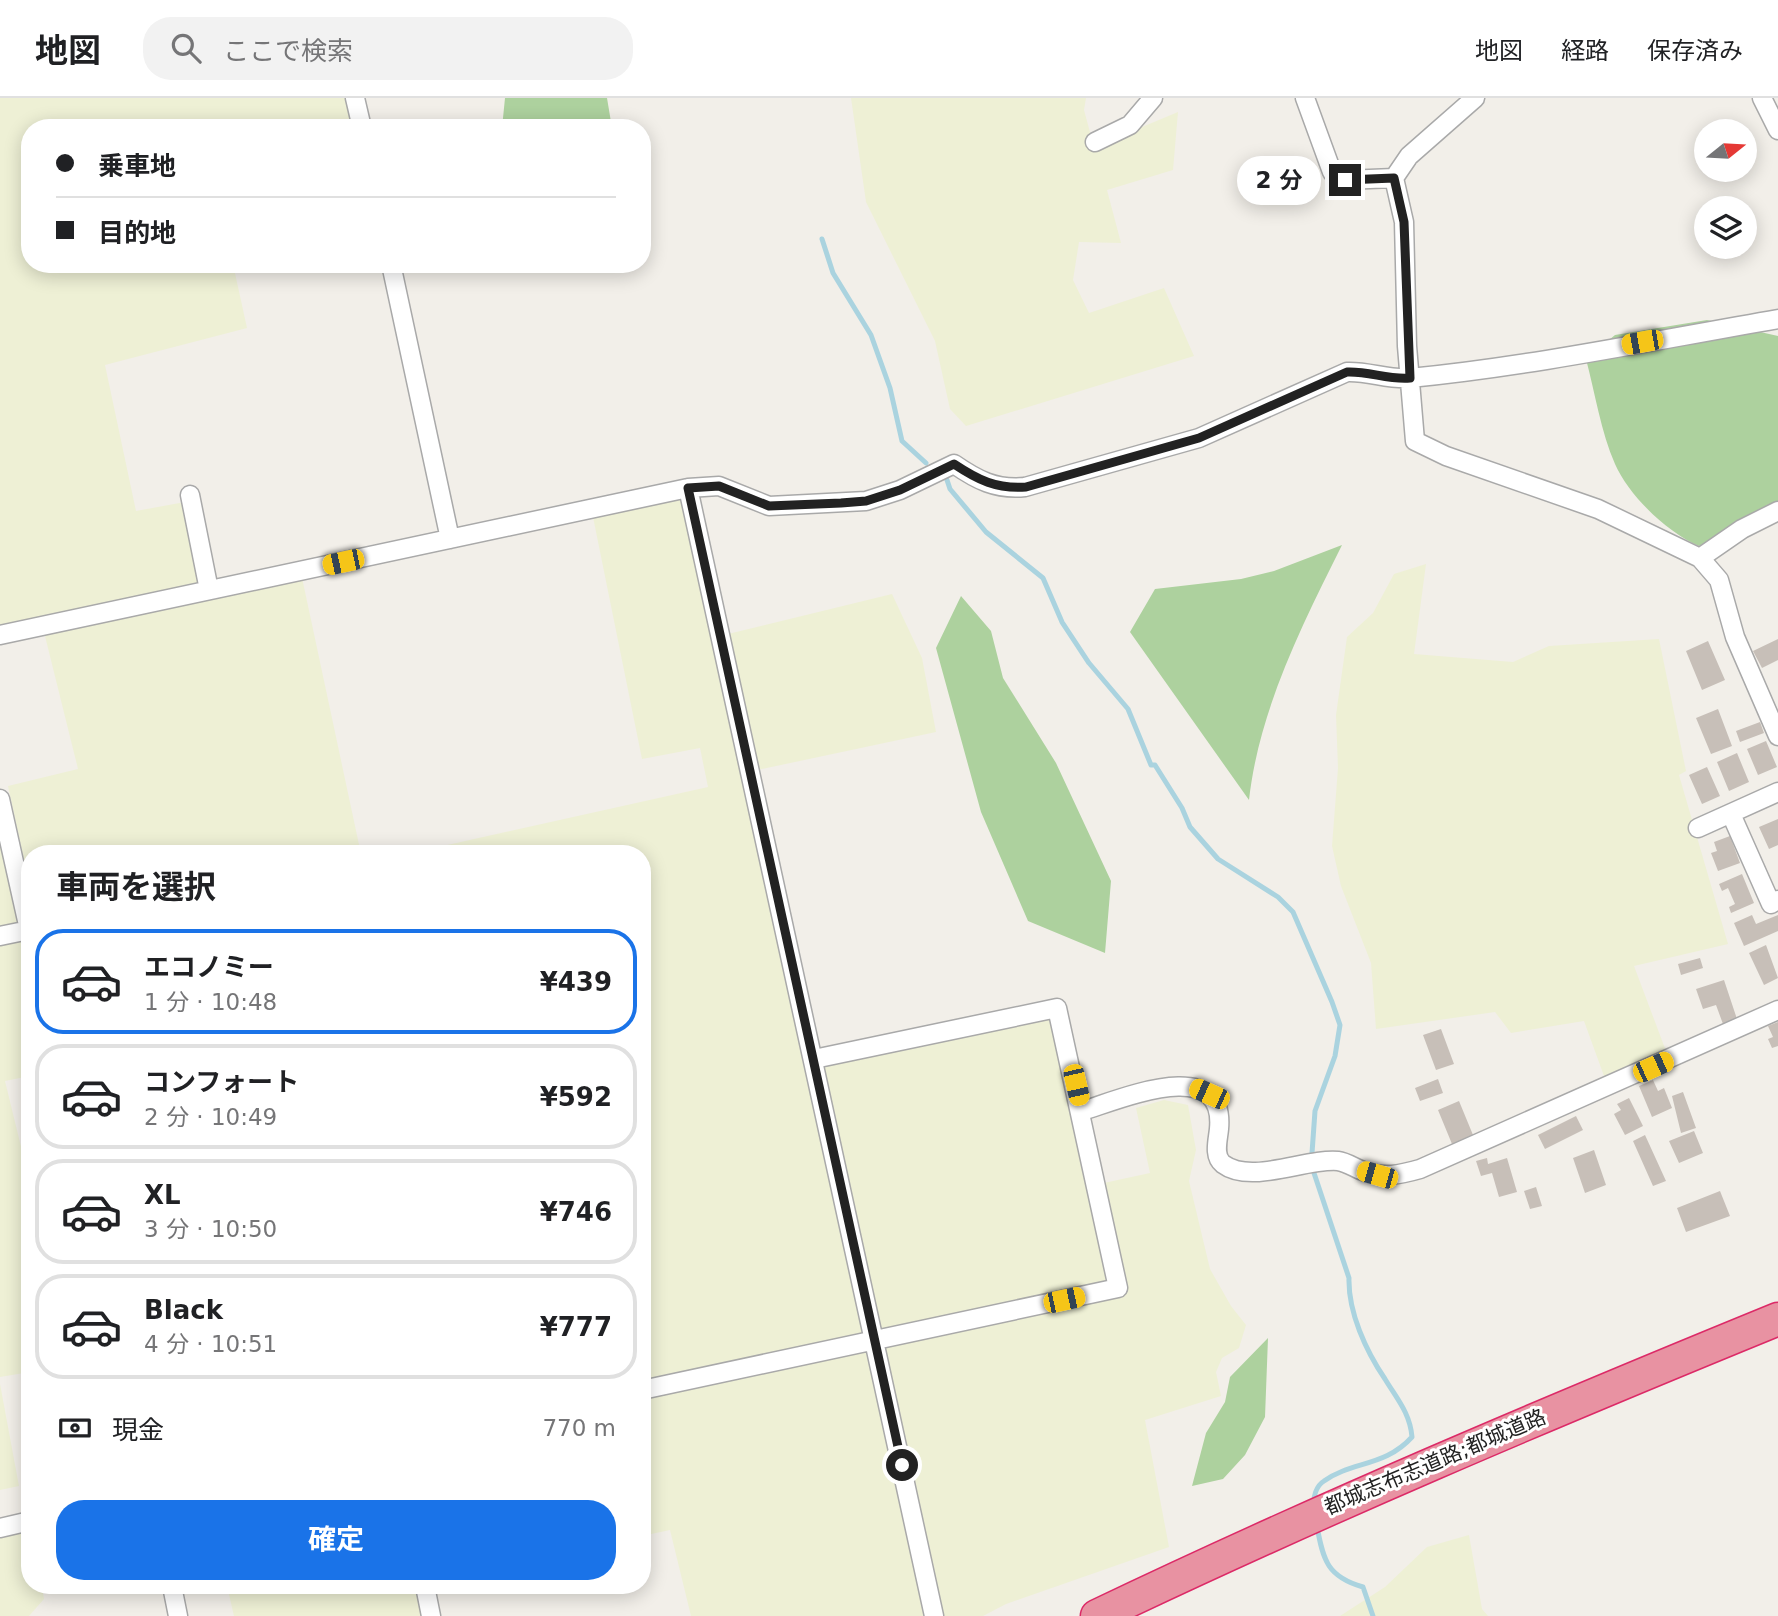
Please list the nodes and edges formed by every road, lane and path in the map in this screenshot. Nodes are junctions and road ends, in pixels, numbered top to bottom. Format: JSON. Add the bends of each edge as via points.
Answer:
{"nodes":[{"id":1,"x":355,"y":98,"type":"edge"},
{"id":2,"x":1153,"y":98,"type":"edge"},
{"id":3,"x":1305,"y":98,"type":"edge"},
{"id":4,"x":1475,"y":98,"type":"edge"},
{"id":5,"x":1762,"y":98,"type":"edge"},
{"id":6,"x":360,"y":119,"type":"edge"},
{"id":7,"x":1778,"y":130,"type":"edge"},
{"id":8,"x":1095,"y":142,"type":"dead end"},
{"id":9,"x":1394,"y":178,"type":"junction"},
{"id":10,"x":393,"y":273,"type":"edge"},
{"id":11,"x":1778,"y":319,"type":"edge"},
{"id":12,"x":1410,"y":378,"type":"junction"},
{"id":13,"x":688,"y":488,"type":"junction"},
{"id":14,"x":190,"y":495,"type":"dead end"},
{"id":15,"x":1778,"y":511,"type":"edge"},
{"id":16,"x":450,"y":539,"type":"junction"},
{"id":17,"x":1700,"y":558,"type":"junction"},
{"id":18,"x":209,"y":590,"type":"junction"},
{"id":19,"x":0,"y":635,"type":"edge"},
{"id":20,"x":1778,"y":736,"type":"edge"},
{"id":21,"x":1778,"y":792,"type":"edge"},
{"id":22,"x":0,"y":799,"type":"edge"},
{"id":23,"x":1731,"y":814,"type":"junction"},
{"id":24,"x":1698,"y":828,"type":"dead end"},
{"id":25,"x":21,"y":895,"type":"edge"},
{"id":26,"x":1778,"y":900,"type":"edge"},
{"id":27,"x":21,"y":933,"type":"edge"},
{"id":28,"x":0,"y":936,"type":"edge"},
{"id":29,"x":1778,"y":1010,"type":"edge"},
{"id":30,"x":814,"y":1059,"type":"junction"},
{"id":31,"x":1082,"y":1111,"type":"junction"},
{"id":32,"x":1778,"y":1319,"type":"edge"},
{"id":33,"x":876,"y":1340,"type":"junction"},
{"id":34,"x":651,"y":1388,"type":"edge"},
{"id":35,"x":21,"y":1523,"type":"edge"},
{"id":36,"x":0,"y":1528,"type":"edge"},
{"id":37,"x":174,"y":1594,"type":"edge"},
{"id":38,"x":427,"y":1594,"type":"edge"},
{"id":39,"x":178,"y":1616,"type":"edge"},
{"id":40,"x":431,"y":1616,"type":"edge"},
{"id":41,"x":934,"y":1616,"type":"edge"},
{"id":42,"x":1097,"y":1616,"type":"edge"}],
"edges":[{"from":1,"to":6,"type":"street"},
{"from":2,"to":8,"type":"street","via":[[1130,125]]},
{"from":3,"to":9,"type":"street","via":[[1332,172],[1345,180]]},
{"from":4,"to":9,"type":"street","via":[[1409,156]]},
{"from":5,"to":7,"type":"street"},
{"from":9,"to":12,"type":"street","via":[[1404,222]]},
{"from":10,"to":16,"type":"street"},
{"from":11,"to":12,"type":"street"},
{"from":12,"to":13,"type":"street","via":[[1347,372],[1199,438],[1026,487],[979,481],[954,464],[891,494],[841,503],[769,506],[719,486]]},
{"from":12,"to":17,"type":"street","via":[[1415,441],[1598,509]]},
{"from":13,"to":16,"type":"street"},
{"from":13,"to":30,"type":"street"},
{"from":14,"to":18,"type":"street"},
{"from":15,"to":17,"type":"street"},
{"from":16,"to":18,"type":"street"},
{"from":17,"to":20,"type":"street","via":[[1719,580],[1735,637]]},
{"from":18,"to":19,"type":"street"},
{"from":21,"to":23,"type":"street"},
{"from":22,"to":25,"type":"street"},
{"from":23,"to":24,"type":"street"},
{"from":23,"to":26,"type":"street","via":[[1771,904]]},
{"from":27,"to":28,"type":"street"},
{"from":29,"to":31,"type":"street","via":[[1420,1169],[1393,1176],[1338,1161],[1251,1172],[1230,1168],[1216,1153],[1218,1106],[1209,1094],[1191,1086],[1166,1087]]},
{"from":30,"to":31,"type":"street","via":[[1057,1008]]},
{"from":30,"to":33,"type":"street"},
{"from":31,"to":33,"type":"street","via":[[1118,1288]]},
{"from":32,"to":42,"type":"highway","name":"都城志布志道路;都城道路","via":[[1467,1447]]},
{"from":33,"to":34,"type":"street"},
{"from":33,"to":41,"type":"street"},
{"from":35,"to":36,"type":"street"},
{"from":37,"to":39,"type":"street"},
{"from":38,"to":40,"type":"street"}]}
